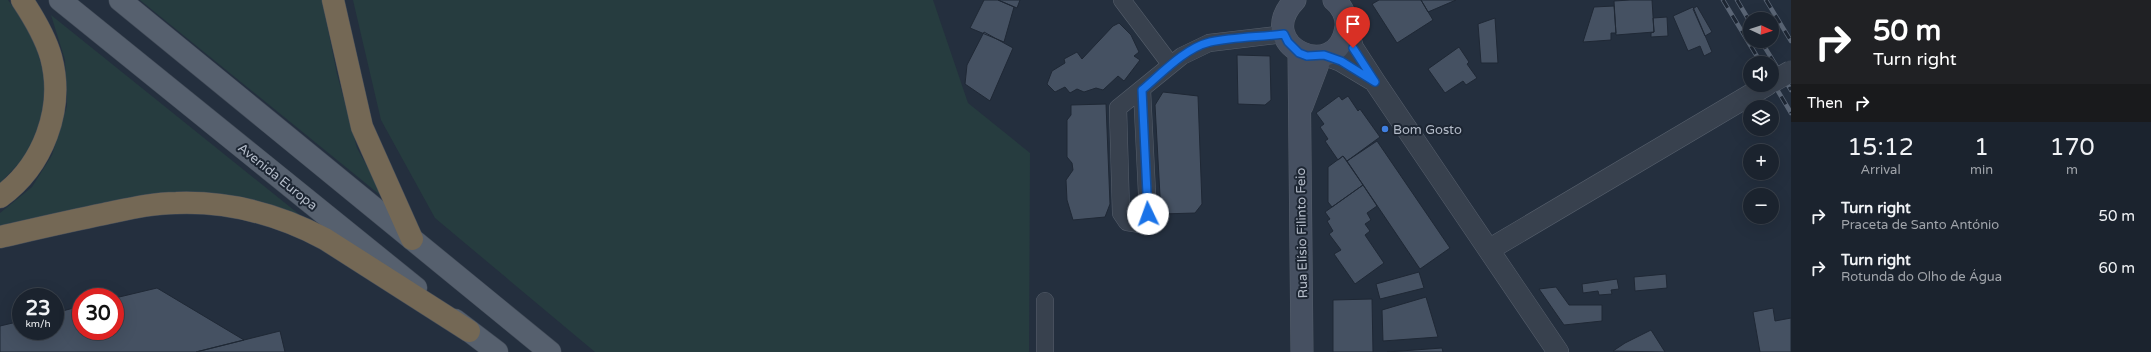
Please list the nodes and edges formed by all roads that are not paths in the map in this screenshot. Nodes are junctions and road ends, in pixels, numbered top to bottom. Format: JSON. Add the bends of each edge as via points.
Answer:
{"nodes":[{"id":1,"x":22,"y":0,"type":"edge"},
{"id":2,"x":60,"y":0,"type":"edge"},
{"id":3,"x":120,"y":0,"type":"edge"},
{"id":4,"x":333,"y":0,"type":"edge"},
{"id":5,"x":1122,"y":0,"type":"edge"},
{"id":6,"x":1289,"y":2,"type":"edge"},
{"id":7,"x":1342,"y":8,"type":"edge"},
{"id":8,"x":1284,"y":34,"type":"junction"},
{"id":9,"x":1299,"y":53,"type":"junction"},
{"id":10,"x":1323,"y":56,"type":"junction"},
{"id":11,"x":1171,"y":65,"type":"junction"},
{"id":12,"x":1791,"y":71,"type":"edge"},
{"id":13,"x":1779,"y":78,"type":"edge"},
{"id":14,"x":1375,"y":82,"type":"junction"},
{"id":15,"x":1142,"y":90,"type":"junction"},
{"id":16,"x":1754,"y":92,"type":"edge"},
{"id":17,"x":1300,"y":113,"type":"junction"},
{"id":18,"x":0,"y":197,"type":"edge"},
{"id":19,"x":0,"y":237,"type":"edge"},
{"id":20,"x":412,"y":239,"type":"junction"},
{"id":21,"x":1490,"y":249,"type":"junction"},
{"id":22,"x":1046,"y":301,"type":"dead end"},
{"id":23,"x":469,"y":331,"type":"junction"},
{"id":24,"x":497,"y":352,"type":"edge"},
{"id":25,"x":550,"y":352,"type":"edge"},
{"id":26,"x":1045,"y":352,"type":"edge"},
{"id":27,"x":1302,"y":352,"type":"edge"},
{"id":28,"x":1558,"y":352,"type":"edge"}],
"edges":[{"from":1,"to":18,"type":"highway","via":[[36,21],[50,56],[54,73],[53,108],[50,128],[34,161],[20,181]]},
{"from":2,"to":23,"type":"main road","name":"Avenida Europa"},
{"from":3,"to":20,"type":"main road"},
{"from":4,"to":20,"type":"highway","via":[[362,127]]},
{"from":5,"to":11,"type":"street"},
{"from":6,"to":8,"type":"main road","via":[[1284,20]]},
{"from":7,"to":10,"type":"main road","via":[[1345,34],[1334,50]]},
{"from":7,"to":14,"type":"street","via":[[1353,48]]},
{"from":8,"to":9,"type":"main road"},
{"from":8,"to":11,"type":"street","via":[[1209,43],[1182,56]]},
{"from":9,"to":10,"type":"main road"},
{"from":9,"to":17,"type":"main road","name":"Rua Elísio Filinto Feio"},
{"from":10,"to":14,"type":"street","via":[[1341,61]]},
{"from":10,"to":17,"type":"main road","name":"Rua Elísio Filinto Feio"},
{"from":11,"to":15,"type":"street"},
{"from":12,"to":13,"type":"street","bridge":true},
{"from":14,"to":21,"type":"street"},
{"from":15,"to":15,"type":"street","via":[[1118,108],[1121,213],[1127,222],[1140,224],[1148,214]]},
{"from":16,"to":21,"type":"street"},
{"from":17,"to":27,"type":"main road","name":"Rua Elísio Filinto Feio"},
{"from":19,"to":23,"type":"highway","via":[[133,208],[174,203],[214,203],[235,207],[275,216],[303,227]]},
{"from":20,"to":25,"type":"main road"},
{"from":21,"to":28,"type":"street"},
{"from":22,"to":26,"type":"street"},
{"from":23,"to":24,"type":"main road","name":"Avenida Europa"}]}
